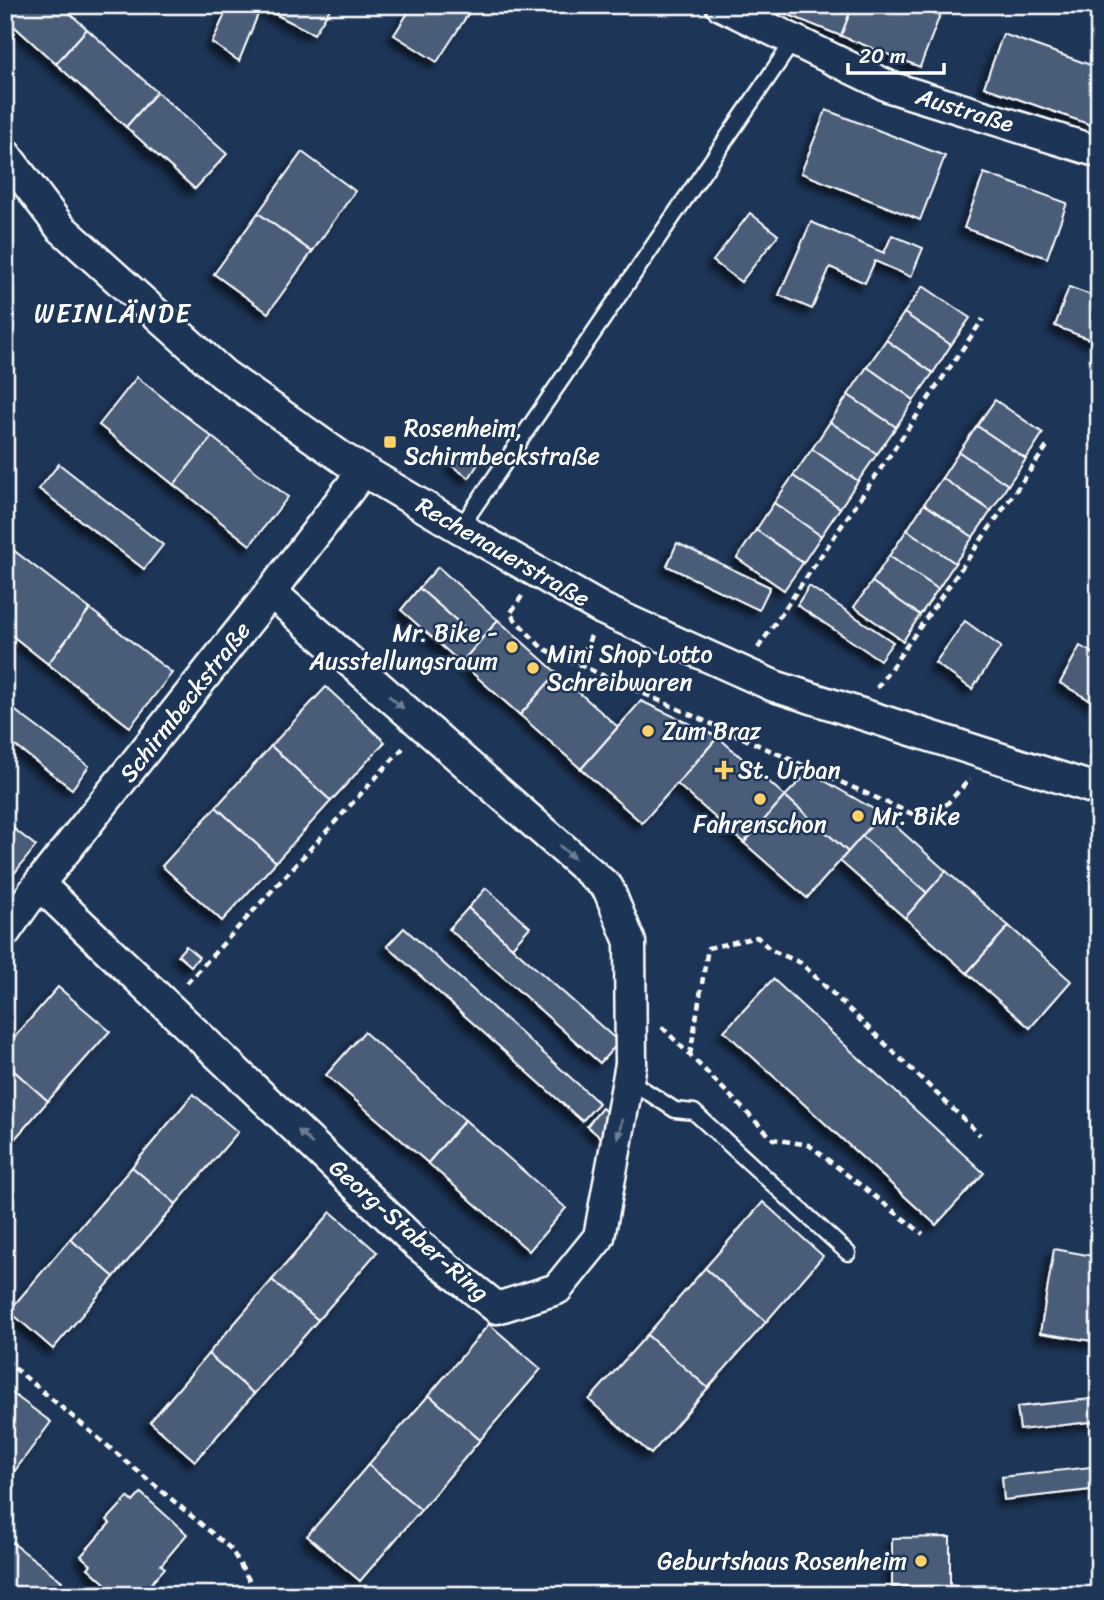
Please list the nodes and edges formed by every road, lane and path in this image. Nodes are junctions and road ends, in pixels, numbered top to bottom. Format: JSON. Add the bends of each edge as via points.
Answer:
{"nodes":[{"id":1,"x":721,"y":5,"type":"edge"},
{"id":2,"x":794,"y":40,"type":"junction"},
{"id":3,"x":1099,"y":152,"type":"edge"},
{"id":4,"x":5,"y":154,"type":"edge"},
{"id":5,"x":983,"y":319,"type":"dead end"},
{"id":6,"x":1048,"y":445,"type":"dead end"},
{"id":7,"x":363,"y":471,"type":"junction"},
{"id":8,"x":460,"y":528,"type":"junction"},
{"id":9,"x":537,"y":572,"type":"junction"},
{"id":10,"x":271,"y":592,"type":"junction"},
{"id":11,"x":583,"y":654,"type":"dead end"},
{"id":12,"x":579,"y":664,"type":"junction"},
{"id":13,"x":742,"y":671,"type":"junction"},
{"id":14,"x":860,"y":713,"type":"junction"},
{"id":15,"x":423,"y":726,"type":"junction"},
{"id":16,"x":992,"y":755,"type":"junction"},
{"id":17,"x":1099,"y":790,"type":"edge"},
{"id":18,"x":39,"y":884,"type":"junction"},
{"id":19,"x":5,"y":932,"type":"edge"},
{"id":20,"x":631,"y":995,"type":"junction"},
{"id":21,"x":167,"y":1006,"type":"junction"},
{"id":22,"x":690,"y":1055,"type":"junction"},
{"id":23,"x":629,"y":1080,"type":"junction"},
{"id":24,"x":980,"y":1135,"type":"dead end"},
{"id":25,"x":923,"y":1234,"type":"dead end"},
{"id":26,"x":848,"y":1252,"type":"dead end"},
{"id":27,"x":5,"y":1360,"type":"edge"},
{"id":28,"x":252,"y":1585,"type":"dead end"}],
"edges":[{"from":1,"to":2,"type":"street","name":"Austraße"},
{"from":2,"to":3,"type":"street","name":"Austraße","via":[[890,87]]},
{"from":2,"to":8,"type":"lane"},
{"from":4,"to":7,"type":"street","name":"Rechenauerstraße","via":[[60,227],[212,365]]},
{"from":5,"to":13,"type":"path"},
{"from":6,"to":14,"type":"path"},
{"from":7,"to":8,"type":"street","name":"Rechenauerstraße"},
{"from":7,"to":10,"type":"street","name":"Schirmbeckstraße"},
{"from":8,"to":9,"type":"street","name":"Rechenauerstraße"},
{"from":9,"to":12,"type":"path","via":[[510,614],[542,648]]},
{"from":9,"to":13,"type":"street","name":"Rechenauerstraße","via":[[602,609]]},
{"from":10,"to":15,"type":"street","name":"Georg-Staber-Ring","one_way":true},
{"from":10,"to":18,"type":"street","name":"Schirmbeckstraße"},
{"from":11,"to":12,"type":"path"},
{"from":12,"to":16,"type":"path","via":[[930,822]]},
{"from":13,"to":14,"type":"street","name":"Rechenauerstraße"},
{"from":14,"to":16,"type":"street","name":"Rechenauerstraße"},
{"from":15,"to":20,"type":"street","name":"Georg-Staber-Ring","one_way":true,"via":[[608,888],[630,942]]},
{"from":15,"to":21,"type":"path"},
{"from":16,"to":17,"type":"street","name":"Rechenauerstraße"},
{"from":18,"to":19,"type":"street","name":"Schirmbeckstraße"},
{"from":18,"to":21,"type":"street","name":"Georg-Staber-Ring"},
{"from":20,"to":22,"type":"path"},
{"from":20,"to":23,"type":"street","name":"Georg-Staber-Ring"},
{"from":23,"to":21,"type":"street","name":"Georg-Staber-Ring","one_way":true,"via":[[599,1237],[557,1289],[497,1308],[416,1243]]},
{"from":22,"to":24,"type":"path","via":[[708,948],[757,937],[771,950],[801,962]]},
{"from":22,"to":25,"type":"path","via":[[774,1139],[809,1145]]},
{"from":23,"to":26,"type":"lane","via":[[676,1110],[694,1112]]},
{"from":27,"to":28,"type":"path","via":[[231,1549]]}]}
